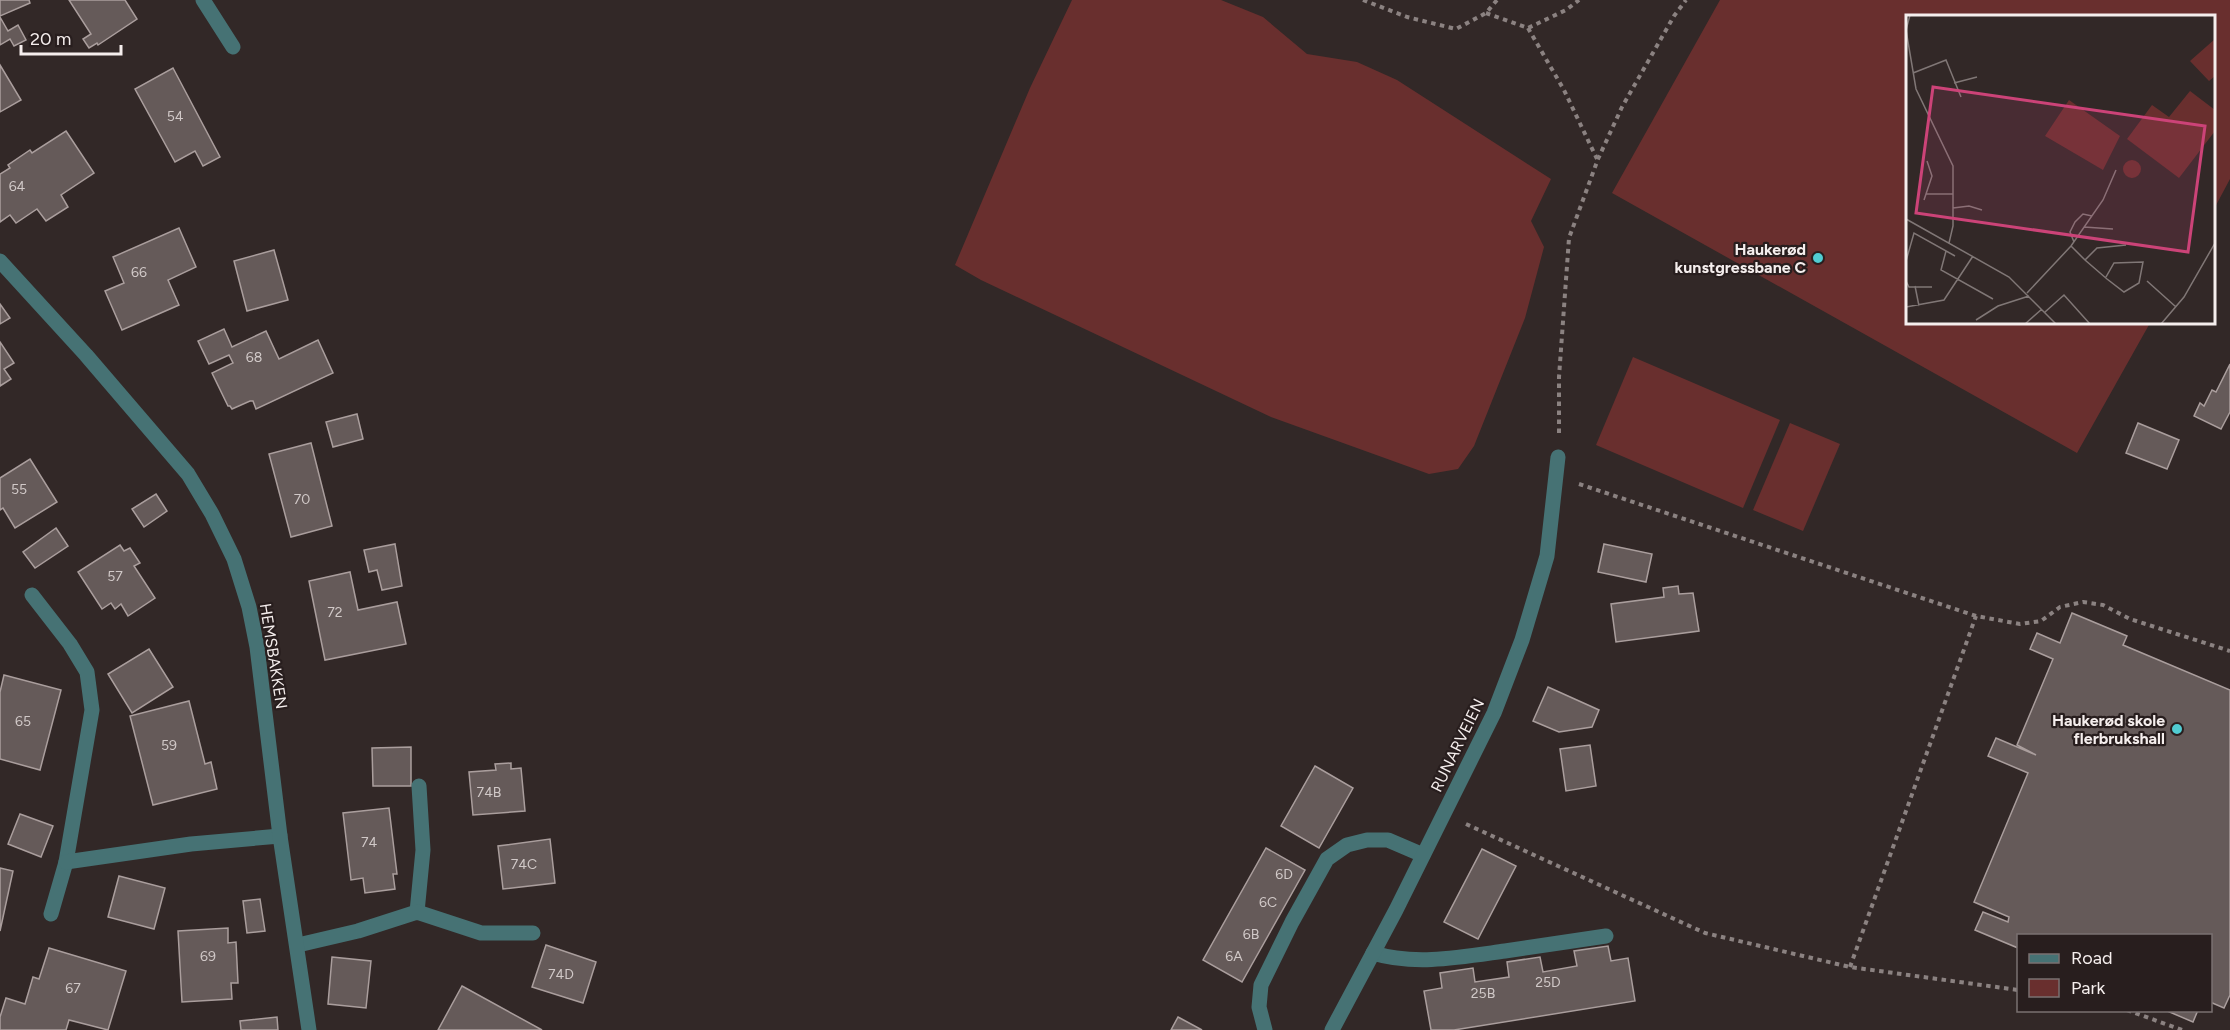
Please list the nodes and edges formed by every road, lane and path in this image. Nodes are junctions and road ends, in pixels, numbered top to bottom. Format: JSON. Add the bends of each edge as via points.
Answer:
{"nodes":[{"id":1,"x":203,"y":0,"type":"edge"},
{"id":2,"x":1363,"y":0,"type":"edge"},
{"id":3,"x":1497,"y":0,"type":"edge"},
{"id":4,"x":1579,"y":0,"type":"edge"},
{"id":5,"x":1686,"y":0,"type":"edge"},
{"id":6,"x":1486,"y":13,"type":"junction"},
{"id":7,"x":1528,"y":28,"type":"junction"},
{"id":8,"x":233,"y":46,"type":"dead end"},
{"id":9,"x":1598,"y":159,"type":"junction"},
{"id":10,"x":0,"y":261,"type":"edge"},
{"id":11,"x":1558,"y":457,"type":"joint"},
{"id":12,"x":1556,"y":476,"type":"junction"},
{"id":13,"x":32,"y":595,"type":"dead end"},
{"id":14,"x":1976,"y":616,"type":"junction"},
{"id":15,"x":2230,"y":651,"type":"edge"},
{"id":16,"x":419,"y":786,"type":"dead end"},
{"id":17,"x":1444,"y":814,"type":"junction"},
{"id":18,"x":280,"y":836,"type":"junction"},
{"id":19,"x":1423,"y":855,"type":"junction"},
{"id":20,"x":66,"y":862,"type":"junction"},
{"id":21,"x":417,"y":912,"type":"junction"},
{"id":22,"x":51,"y":914,"type":"dead end"},
{"id":23,"x":533,"y":933,"type":"dead end"},
{"id":24,"x":1606,"y":936,"type":"dead end"},
{"id":25,"x":298,"y":945,"type":"junction"},
{"id":26,"x":1373,"y":953,"type":"junction"},
{"id":27,"x":1850,"y":967,"type":"junction"},
{"id":28,"x":2017,"y":990,"type":"edge"},
{"id":29,"x":2130,"y":1012,"type":"edge"},
{"id":30,"x":309,"y":1030,"type":"edge"},
{"id":31,"x":1265,"y":1030,"type":"edge"},
{"id":32,"x":1332,"y":1030,"type":"edge"},
{"id":33,"x":2182,"y":1030,"type":"edge"}],
"edges":[{"from":1,"to":8,"type":"street"},
{"from":2,"to":6,"type":"path","via":[[1407,17],[1456,29]]},
{"from":3,"to":6,"type":"path"},
{"from":4,"to":7,"type":"path"},
{"from":5,"to":9,"type":"path","via":[[1622,107]]},
{"from":6,"to":7,"type":"path"},
{"from":7,"to":9,"type":"path"},
{"from":9,"to":11,"type":"path","via":[[1569,238],[1559,377]]},
{"from":10,"to":18,"type":"street","name":"HEMSBAKKEN","via":[[188,474],[234,558],[257,647]]},
{"from":11,"to":12,"type":"street","name":"RUNARVEIEN"},
{"from":12,"to":14,"type":"path"},
{"from":12,"to":17,"type":"street","name":"RUNARVEIEN","via":[[1547,556],[1522,640],[1494,713]]},
{"from":13,"to":20,"type":"street","via":[[70,644],[90,684],[90,727]]},
{"from":14,"to":15,"type":"path","via":[[2020,624],[2041,621],[2060,608],[2083,602],[2103,605],[2130,619]]},
{"from":14,"to":27,"type":"path"},
{"from":16,"to":21,"type":"street","via":[[423,850]]},
{"from":17,"to":19,"type":"street","name":"RUNARVEIEN"},
{"from":17,"to":27,"type":"path","via":[[1705,933]]},
{"from":18,"to":20,"type":"street"},
{"from":18,"to":25,"type":"street","name":"HEMSBAKKEN"},
{"from":19,"to":26,"type":"street","name":"RUNARVEIEN"},
{"from":19,"to":31,"type":"street","via":[[1388,840],[1367,840],[1347,845],[1328,859],[1261,985],[1259,1006]]},
{"from":20,"to":22,"type":"street"},
{"from":21,"to":23,"type":"street","via":[[481,933]]},
{"from":21,"to":25,"type":"street"},
{"from":24,"to":26,"type":"street","via":[[1466,957],[1392,959]]},
{"from":25,"to":30,"type":"street","name":"HEMSBAKKEN"},
{"from":26,"to":32,"type":"street","name":"RUNARVEIEN"},
{"from":27,"to":28,"type":"path"},
{"from":29,"to":33,"type":"path"}]}
